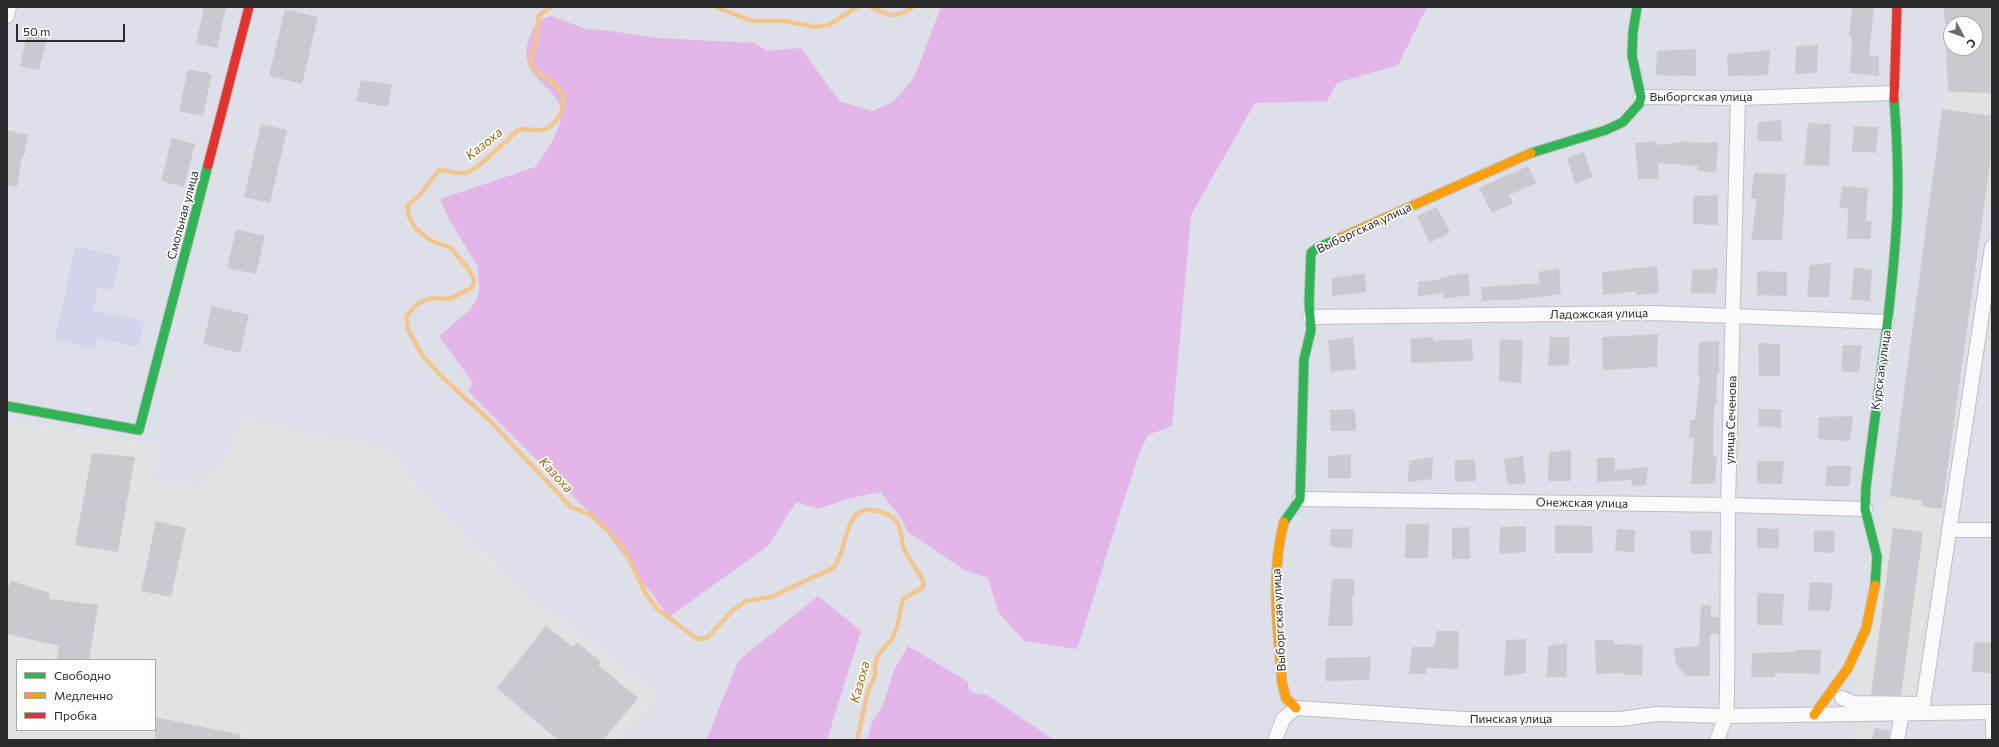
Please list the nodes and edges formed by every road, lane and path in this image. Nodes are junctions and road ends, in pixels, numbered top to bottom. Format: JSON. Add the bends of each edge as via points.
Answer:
{"nodes":[{"id":1,"x":9,"y":7,"type":"edge"},
{"id":2,"x":250,"y":7,"type":"edge"},
{"id":3,"x":1637,"y":7,"type":"edge"},
{"id":4,"x":1897,"y":7,"type":"edge"},
{"id":5,"x":7,"y":16,"type":"edge"},
{"id":6,"x":1894,"y":93,"type":"junction"},
{"id":7,"x":1641,"y":97,"type":"junction"},
{"id":8,"x":1738,"y":98,"type":"junction"},
{"id":9,"x":1992,"y":247,"type":"edge"},
{"id":10,"x":1734,"y":316,"type":"junction"},
{"id":11,"x":1310,"y":317,"type":"junction"},
{"id":12,"x":1887,"y":322,"type":"junction"},
{"id":13,"x":7,"y":406,"type":"edge"},
{"id":14,"x":1300,"y":498,"type":"junction"},
{"id":15,"x":1728,"y":505,"type":"junction"},
{"id":16,"x":1865,"y":509,"type":"junction"},
{"id":17,"x":1949,"y":530,"type":"junction"},
{"id":18,"x":1992,"y":530,"type":"edge"},
{"id":19,"x":1842,"y":698,"type":"dead end"},
{"id":20,"x":1296,"y":708,"type":"junction"},
{"id":21,"x":1990,"y":712,"type":"edge"},
{"id":22,"x":1902,"y":713,"type":"junction"},
{"id":23,"x":1814,"y":715,"type":"junction"},
{"id":24,"x":1726,"y":716,"type":"junction"},
{"id":25,"x":1275,"y":740,"type":"edge"},
{"id":26,"x":1717,"y":740,"type":"edge"},
{"id":27,"x":1897,"y":740,"type":"edge"},
{"id":28,"x":1990,"y":740,"type":"edge"}],
"edges":[{"from":1,"to":5,"type":"street"},
{"from":2,"to":13,"type":"street","name":"Смольная улица","via":[[139,430]]},
{"from":3,"to":7,"type":"street","via":[[1632,56]]},
{"from":4,"to":6,"type":"street","name":"Курская улица"},
{"from":6,"to":8,"type":"street","name":"Выборгская улица"},
{"from":6,"to":12,"type":"street","name":"Курская улица","via":[[1898,137],[1897,216]]},
{"from":7,"to":8,"type":"street","name":"Выборгская улица"},
{"from":7,"to":11,"type":"street","name":"Выборгская улица","via":[[1639,104],[1623,122],[1606,130],[1532,152],[1317,248],[1311,253]]},
{"from":8,"to":10,"type":"street","name":"улица Сеченова"},
{"from":9,"to":17,"type":"street"},
{"from":10,"to":11,"type":"street","name":"Ладожская улица","via":[[1652,313]]},
{"from":10,"to":12,"type":"street","name":"Ладожская улица"},
{"from":10,"to":15,"type":"street","name":"улица Сеченова"},
{"from":11,"to":14,"type":"street","name":"Выборгская улица","via":[[1311,330],[1304,360]]},
{"from":12,"to":16,"type":"street","name":"Курская улица"},
{"from":14,"to":15,"type":"street","name":"Онежская улица"},
{"from":14,"to":20,"type":"street","name":"Выборгская улица","via":[[1285,520],[1279,542],[1275,576],[1282,683],[1286,698]]},
{"from":15,"to":16,"type":"street","name":"Онежская улица"},
{"from":15,"to":24,"type":"street","name":"улица Сеченова"},
{"from":16,"to":23,"type":"street","name":"Курская улица","via":[[1878,556],[1866,629],[1848,668]]},
{"from":17,"to":18,"type":"street"},
{"from":17,"to":19,"type":"street","via":[[1923,704],[1853,703]]},
{"from":20,"to":24,"type":"street","name":"Пинская улица","via":[[1464,719],[1621,719],[1656,714]]},
{"from":20,"to":25,"type":"street","via":[[1283,719]]},
{"from":21,"to":22,"type":"street","name":"Пинская улица"},
{"from":21,"to":28,"type":"lane"},
{"from":22,"to":23,"type":"street","name":"Пинская улица"},
{"from":22,"to":27,"type":"street"},
{"from":23,"to":24,"type":"street","name":"Пинская улица"},
{"from":24,"to":26,"type":"street","name":"улица Сеченова"}]}
